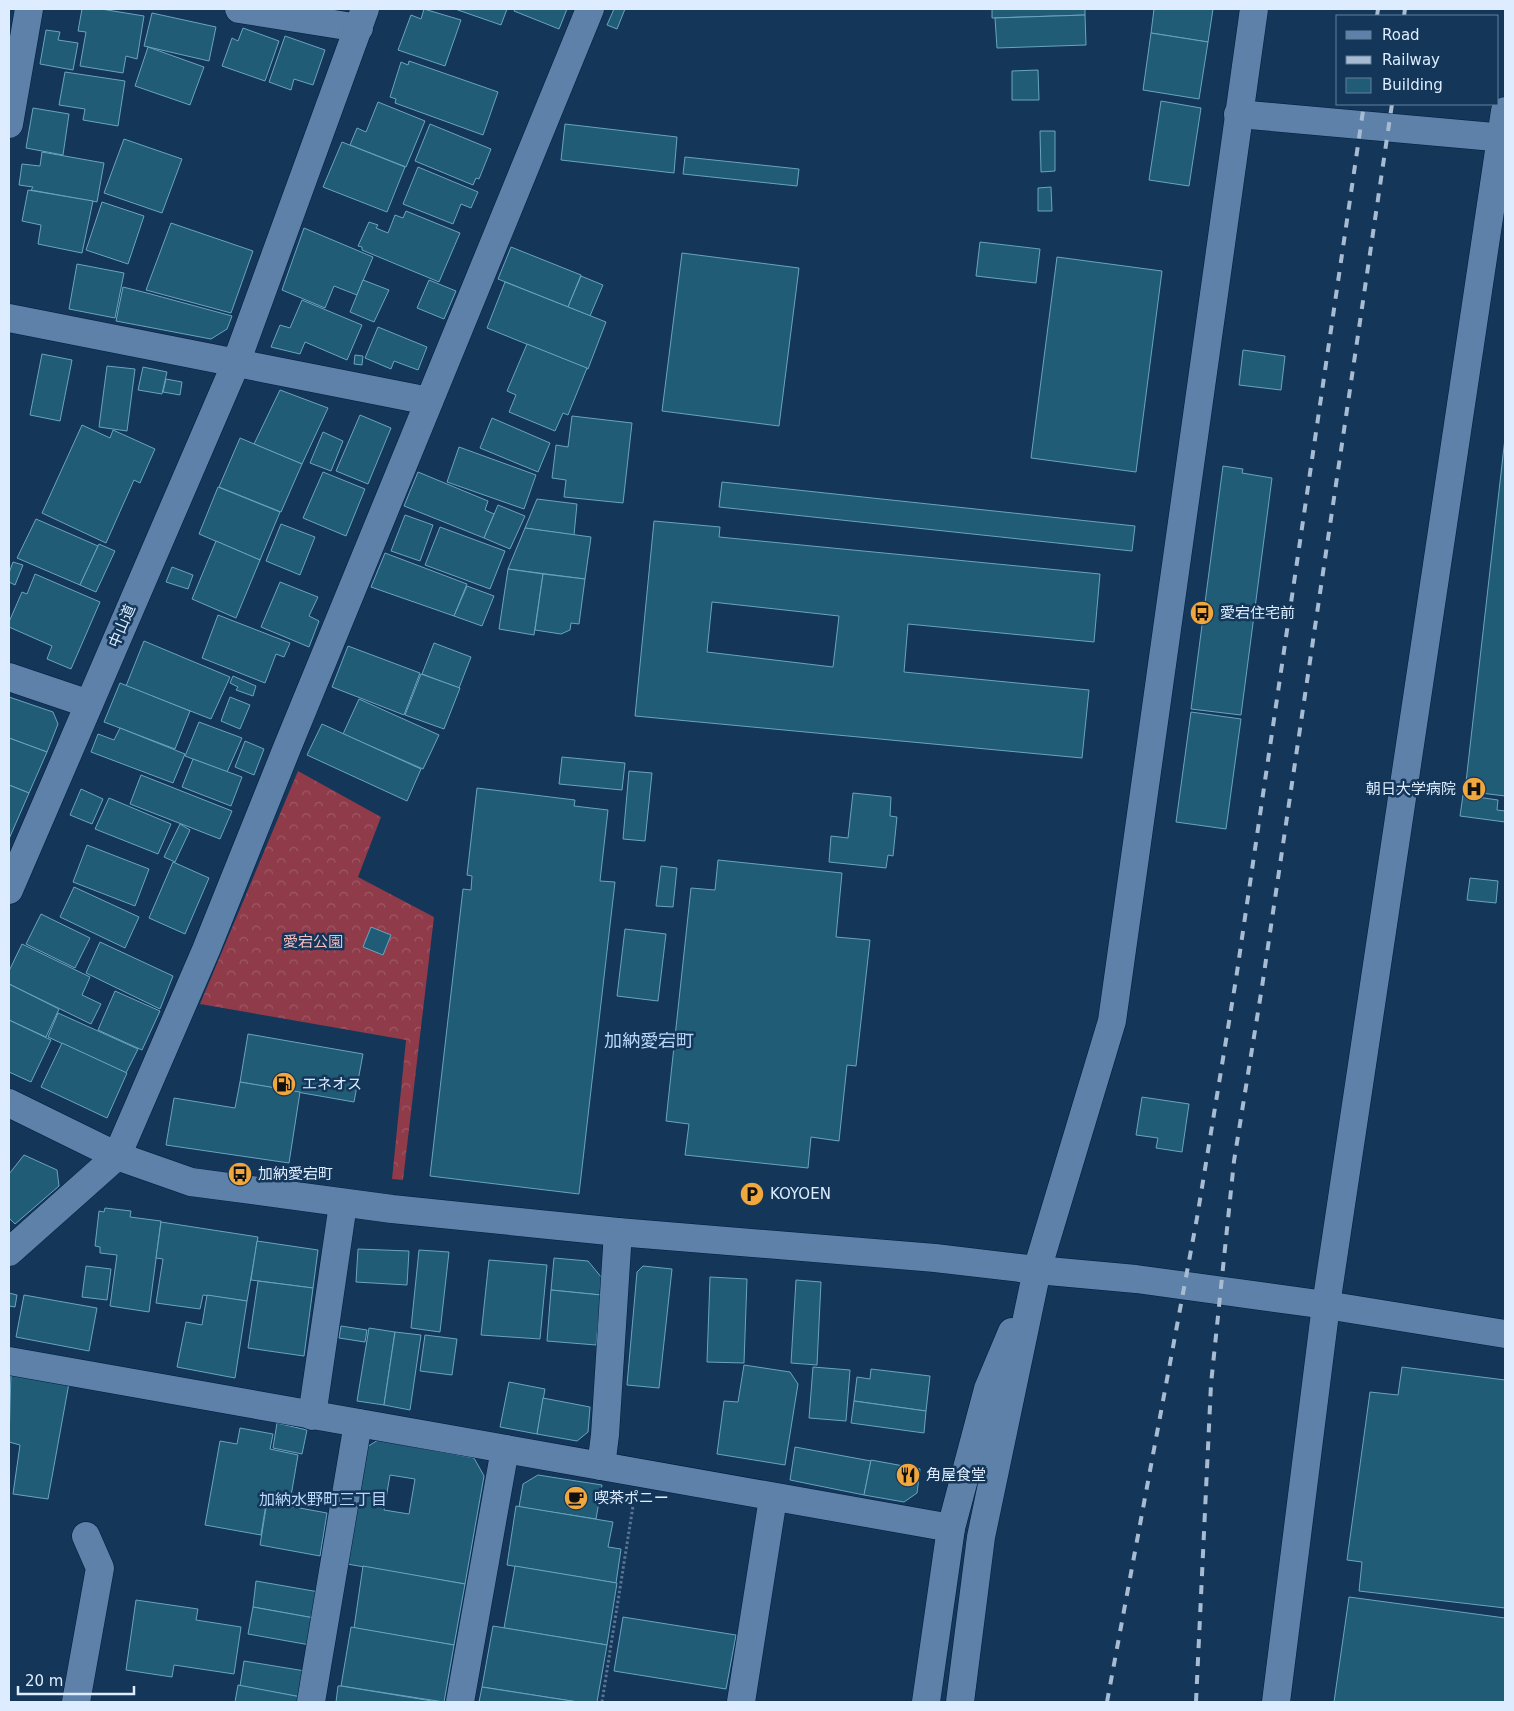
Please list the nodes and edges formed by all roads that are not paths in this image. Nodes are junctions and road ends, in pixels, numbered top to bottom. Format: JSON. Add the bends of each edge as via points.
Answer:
{"nodes":[{"id":1,"x":29,"y":9,"type":"edge"},
{"id":2,"x":239,"y":9,"type":"edge"},
{"id":3,"x":590,"y":9,"type":"edge"},
{"id":4,"x":1254,"y":9,"type":"edge"},
{"id":5,"x":362,"y":18,"type":"edge"},
{"id":6,"x":1505,"y":111,"type":"edge"},
{"id":7,"x":1238,"y":114,"type":"junction"},
{"id":8,"x":9,"y":124,"type":"edge"},
{"id":9,"x":1504,"y":138,"type":"edge"},
{"id":10,"x":9,"y":318,"type":"edge"},
{"id":11,"x":236,"y":362,"type":"junction"},
{"id":12,"x":429,"y":401,"type":"junction"},
{"id":13,"x":9,"y":677,"type":"edge"},
{"id":14,"x":89,"y":704,"type":"junction"},
{"id":15,"x":9,"y":890,"type":"edge"},
{"id":16,"x":9,"y":1103,"type":"edge"},
{"id":17,"x":116,"y":1156,"type":"junction"},
{"id":18,"x":344,"y":1204,"type":"junction"},
{"id":19,"x":618,"y":1232,"type":"junction"},
{"id":20,"x":9,"y":1252,"type":"edge"},
{"id":21,"x":1037,"y":1270,"type":"junction"},
{"id":22,"x":1326,"y":1305,"type":"junction"},
{"id":23,"x":1505,"y":1334,"type":"edge"},
{"id":24,"x":9,"y":1361,"type":"edge"},
{"id":25,"x":312,"y":1416,"type":"junction"},
{"id":26,"x":358,"y":1423,"type":"junction"},
{"id":27,"x":505,"y":1449,"type":"junction"},
{"id":28,"x":601,"y":1466,"type":"junction"},
{"id":29,"x":774,"y":1498,"type":"junction"},
{"id":30,"x":951,"y":1528,"type":"junction"},
{"id":31,"x":86,"y":1536,"type":"dead end"},
{"id":32,"x":76,"y":1702,"type":"edge"},
{"id":33,"x":311,"y":1702,"type":"edge"},
{"id":34,"x":460,"y":1702,"type":"edge"},
{"id":35,"x":741,"y":1702,"type":"edge"},
{"id":36,"x":926,"y":1702,"type":"edge"},
{"id":37,"x":960,"y":1702,"type":"edge"},
{"id":38,"x":1276,"y":1702,"type":"edge"}],
"edges":[{"from":1,"to":8,"type":"street"},
{"from":2,"to":5,"type":"street"},
{"from":3,"to":12,"type":"street"},
{"from":4,"to":7,"type":"street"},
{"from":5,"to":11,"type":"street","name":"中山道"},
{"from":6,"to":9,"type":"street"},
{"from":7,"to":9,"type":"street"},
{"from":7,"to":21,"type":"street","via":[[1112,1021]]},
{"from":9,"to":22,"type":"street"},
{"from":10,"to":11,"type":"street"},
{"from":11,"to":12,"type":"street"},
{"from":11,"to":14,"type":"street","name":"中山道"},
{"from":12,"to":17,"type":"street","via":[[206,950]]},
{"from":13,"to":14,"type":"street"},
{"from":14,"to":15,"type":"street","name":"中山道"},
{"from":16,"to":17,"type":"street"},
{"from":17,"to":18,"type":"street","via":[[191,1182]]},
{"from":17,"to":20,"type":"street"},
{"from":18,"to":19,"type":"street"},
{"from":18,"to":25,"type":"street"},
{"from":19,"to":21,"type":"street","via":[[935,1258]]},
{"from":19,"to":28,"type":"street"},
{"from":21,"to":22,"type":"street","via":[[1136,1279]]},
{"from":21,"to":30,"type":"street","via":[[988,1389]]},
{"from":21,"to":37,"type":"street","via":[[981,1537]]},
{"from":22,"to":23,"type":"street"},
{"from":22,"to":38,"type":"street"},
{"from":24,"to":25,"type":"street"},
{"from":25,"to":26,"type":"street"},
{"from":26,"to":27,"type":"street"},
{"from":26,"to":33,"type":"street"},
{"from":27,"to":28,"type":"street"},
{"from":27,"to":34,"type":"street"},
{"from":28,"to":29,"type":"street"},
{"from":29,"to":30,"type":"street"},
{"from":29,"to":35,"type":"street"},
{"from":30,"to":36,"type":"street"},
{"from":31,"to":32,"type":"street","via":[[100,1568]]}]}
